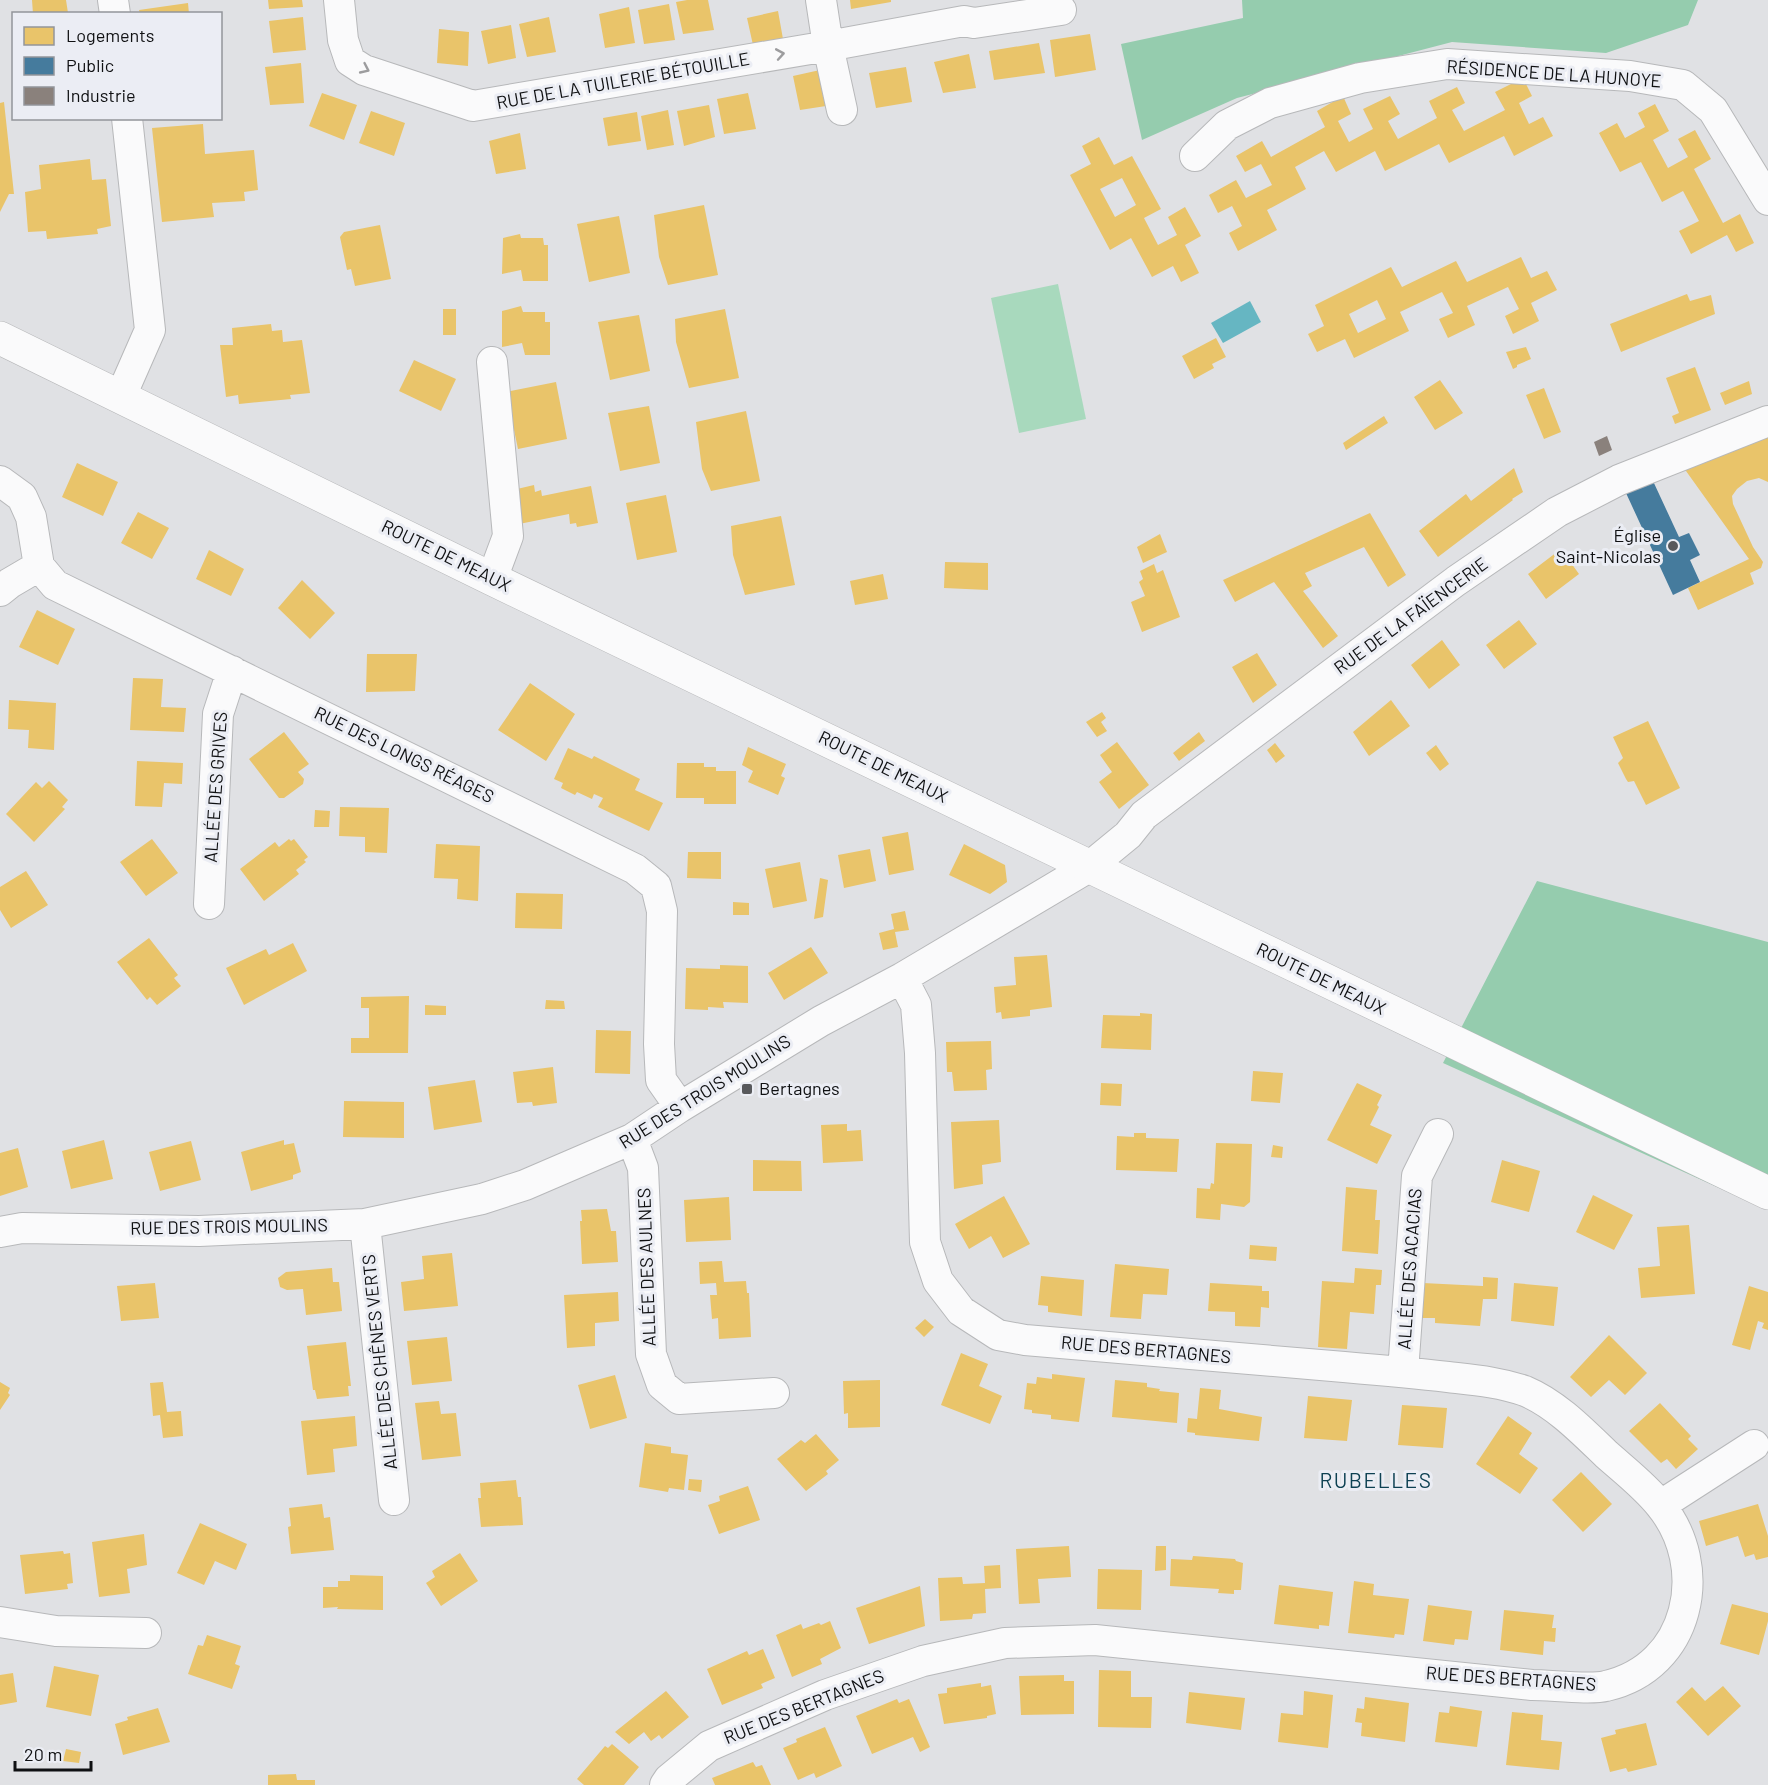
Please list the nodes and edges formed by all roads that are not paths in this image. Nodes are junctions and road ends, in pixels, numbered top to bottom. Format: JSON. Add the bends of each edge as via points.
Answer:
{"nodes":[{"id":1,"x":339,"y":0,"type":"edge"},
{"id":2,"x":821,"y":0,"type":"edge"},
{"id":3,"x":962,"y":10,"type":"edge"},
{"id":4,"x":1060,"y":10,"type":"dead end"},
{"id":5,"x":828,"y":46,"type":"junction"},
{"id":6,"x":842,"y":110,"type":"dead end"},
{"id":7,"x":127,"y":120,"type":"edge"},
{"id":8,"x":1195,"y":156,"type":"dead end"},
{"id":9,"x":1768,"y":200,"type":"edge"},
{"id":10,"x":0,"y":338,"type":"edge"},
{"id":11,"x":492,"y":362,"type":"dead end"},
{"id":12,"x":121,"y":396,"type":"junction"},
{"id":13,"x":1768,"y":421,"type":"edge"},
{"id":14,"x":0,"y":481,"type":"edge"},
{"id":15,"x":39,"y":566,"type":"junction"},
{"id":16,"x":492,"y":579,"type":"junction"},
{"id":17,"x":0,"y":591,"type":"edge"},
{"id":18,"x":232,"y":671,"type":"junction"},
{"id":19,"x":1089,"y":867,"type":"junction"},
{"id":20,"x":209,"y":904,"type":"dead end"},
{"id":21,"x":902,"y":978,"type":"junction"},
{"id":22,"x":680,"y":1107,"type":"junction"},
{"id":23,"x":1438,"y":1134,"type":"dead end"},
{"id":24,"x":632,"y":1140,"type":"junction"},
{"id":25,"x":1768,"y":1193,"type":"edge"},
{"id":26,"x":365,"y":1224,"type":"junction"},
{"id":27,"x":0,"y":1232,"type":"edge"},
{"id":28,"x":1403,"y":1372,"type":"junction"},
{"id":29,"x":774,"y":1393,"type":"dead end"},
{"id":30,"x":1754,"y":1444,"type":"dead end"},
{"id":31,"x":394,"y":1500,"type":"dead end"},
{"id":32,"x":1661,"y":1505,"type":"junction"},
{"id":33,"x":0,"y":1622,"type":"edge"},
{"id":34,"x":146,"y":1633,"type":"dead end"},
{"id":35,"x":665,"y":1785,"type":"edge"}],
"edges":[{"from":1,"to":5,"type":"street","name":"RUE DE LA TUILERIE BÉTOUILLE","one_way":true,"via":[[343,40],[350,61],[364,70],[473,106]]},
{"from":2,"to":5,"type":"street"},
{"from":3,"to":4,"type":"street","name":"RUE DE LA TUILERIE BÉTOUILLE","via":[[974,23]]},
{"from":3,"to":5,"type":"street","name":"RUE DE LA TUILERIE BÉTOUILLE"},
{"from":5,"to":6,"type":"street"},
{"from":7,"to":12,"type":"street","via":[[150,330]]},
{"from":8,"to":9,"type":"street","name":"RÉSIDENCE DE LA HUNOYE","via":[[1227,125],[1270,103],[1360,78],[1447,64],[1630,76],[1683,85],[1713,110]]},
{"from":10,"to":12,"type":"main road","name":"ROUTE DE MEAUX"},
{"from":11,"to":16,"type":"street","via":[[508,536]]},
{"from":12,"to":16,"type":"main road","name":"ROUTE DE MEAUX"},
{"from":13,"to":19,"type":"street","name":"RUE DE LA FAÏENCERIE","via":[[1619,480],[1557,512],[1455,581],[1144,815],[1128,835]]},
{"from":14,"to":15,"type":"street","via":[[22,497],[32,517]]},
{"from":15,"to":17,"type":"street"},
{"from":15,"to":18,"type":"street","name":"RUE DES LONGS RÉAGES","via":[[55,585]]},
{"from":16,"to":19,"type":"main road","name":"ROUTE DE MEAUX"},
{"from":18,"to":20,"type":"street","name":"ALLÉE DES GRIVES","via":[[218,714]]},
{"from":18,"to":22,"type":"street","name":"RUE DES LONGS RÉAGES","via":[[636,869],[656,886],[662,911],[661,1080]]},
{"from":19,"to":21,"type":"street","name":"RUE DES TROIS MOULINS"},
{"from":19,"to":25,"type":"main road","name":"ROUTE DE MEAUX"},
{"from":21,"to":22,"type":"street","name":"RUE DES TROIS MOULINS","via":[[821,1021]]},
{"from":21,"to":28,"type":"street","name":"RUE DES BERTAGNES","via":[[916,1005],[925,1242],[938,1281],[961,1311],[998,1335],[1025,1340]]},
{"from":22,"to":24,"type":"street","name":"RUE DES TROIS MOULINS"},
{"from":23,"to":28,"type":"street","name":"ALLÉE DES ACACIAS","via":[[1417,1176]]},
{"from":24,"to":26,"type":"street","name":"RUE DES TROIS MOULINS","via":[[482,1199]]},
{"from":24,"to":29,"type":"street","name":"ALLÉE DES AULNES","via":[[643,1168],[651,1354],[662,1385],[679,1400]]},
{"from":26,"to":27,"type":"street","name":"RUE DES TROIS MOULINS","via":[[199,1231],[22,1228]]},
{"from":26,"to":31,"type":"street","name":"ALLÉE DES CHÊNES VERTS"},
{"from":28,"to":32,"type":"street","name":"RUE DES BERTAGNES","via":[[1500,1383],[1527,1392],[1585,1434]]},
{"from":30,"to":32,"type":"street"},
{"from":32,"to":35,"type":"street","name":"RUE DES BERTAGNES","via":[[1678,1534],[1688,1565],[1688,1594],[1681,1622],[1650,1665],[1605,1687],[1532,1685],[1095,1640],[1005,1643],[923,1661],[825,1695],[709,1746]]},
{"from":33,"to":34,"type":"street","via":[[56,1631]]}]}
